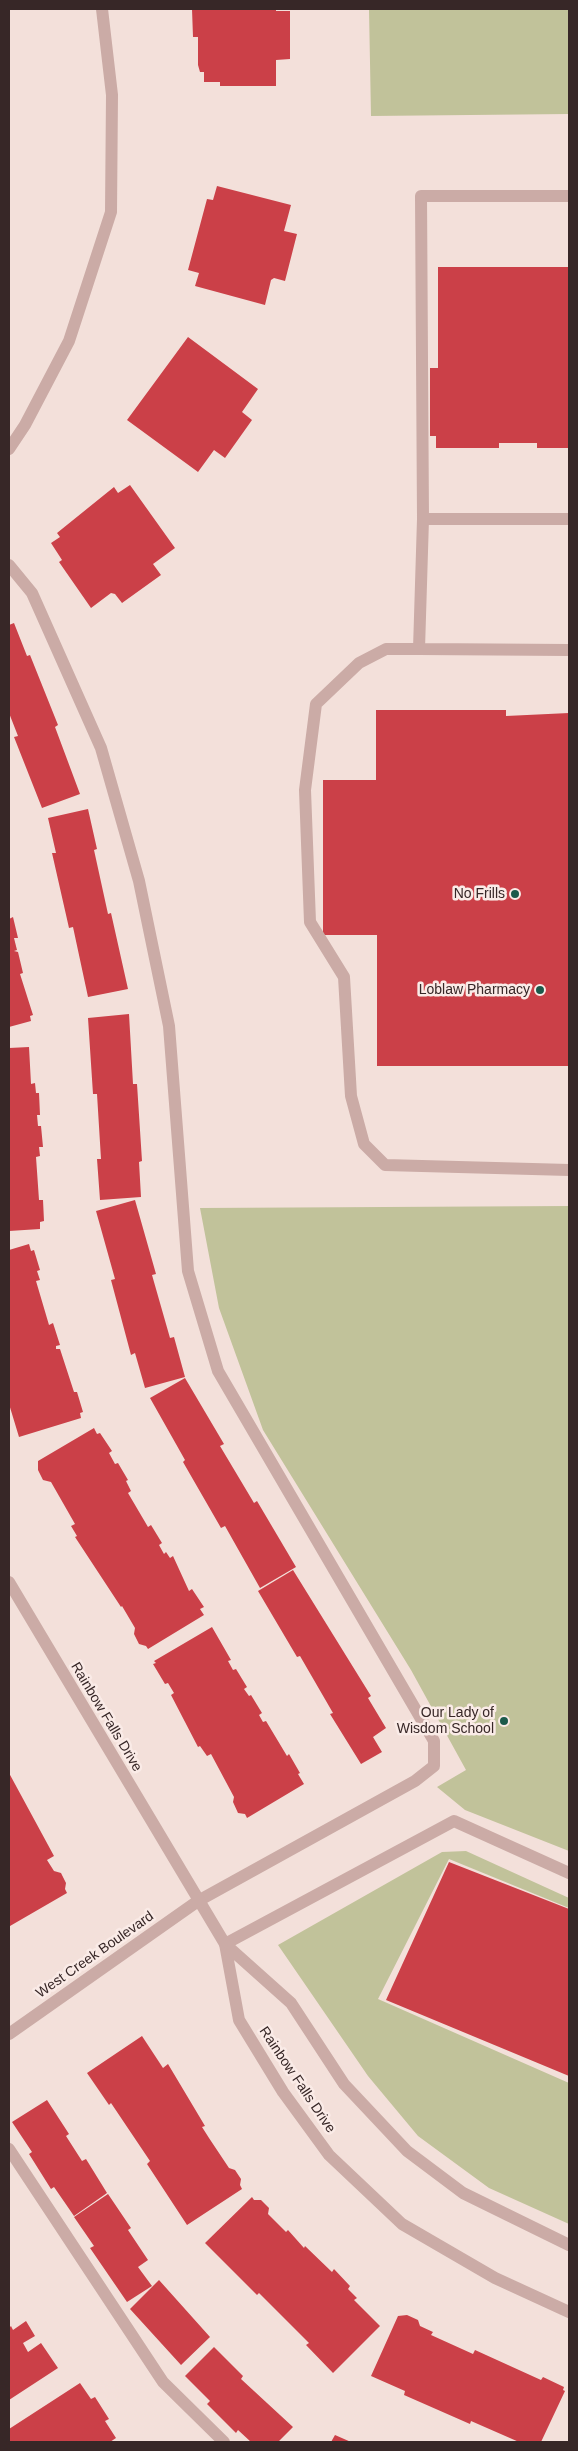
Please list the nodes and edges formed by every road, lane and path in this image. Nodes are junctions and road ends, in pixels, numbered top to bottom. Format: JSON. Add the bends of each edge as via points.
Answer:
{"nodes":[{"id":1,"x":102,"y":9,"type":"edge"},
{"id":2,"x":569,"y":196,"type":"edge"},
{"id":3,"x":9,"y":449,"type":"edge"},
{"id":4,"x":422,"y":519,"type":"junction"},
{"id":5,"x":569,"y":519,"type":"edge"},
{"id":6,"x":9,"y":565,"type":"edge"},
{"id":7,"x":419,"y":648,"type":"junction"},
{"id":8,"x":569,"y":650,"type":"edge"},
{"id":9,"x":569,"y":1170,"type":"edge"},
{"id":10,"x":9,"y":1582,"type":"edge"},
{"id":11,"x":569,"y":1873,"type":"edge"},
{"id":12,"x":198,"y":1901,"type":"junction"},
{"id":13,"x":225,"y":1944,"type":"junction"},
{"id":14,"x":9,"y":2034,"type":"edge"},
{"id":15,"x":9,"y":2149,"type":"edge"},
{"id":16,"x":569,"y":2245,"type":"edge"},
{"id":17,"x":569,"y":2312,"type":"edge"},
{"id":18,"x":224,"y":2442,"type":"edge"}],
"edges":[{"from":1,"to":3,"type":"street","via":[[112,95],[111,212],[69,341]]},
{"from":2,"to":4,"type":"street","via":[[421,196]]},
{"from":4,"to":5,"type":"street"},
{"from":4,"to":7,"type":"street"},
{"from":6,"to":12,"type":"street","name":"West Creek Boulevard","via":[[32,593],[101,748],[139,881],[169,1026],[188,1271],[218,1371],[434,1741],[434,1766],[415,1781]]},
{"from":7,"to":8,"type":"street"},
{"from":7,"to":9,"type":"street","via":[[386,648],[359,664],[316,704],[305,790],[310,922],[344,977],[351,1096],[364,1144],[385,1165]]},
{"from":10,"to":12,"type":"street","name":"Rainbow Falls Drive"},
{"from":11,"to":13,"type":"street","via":[[454,1821]]},
{"from":12,"to":13,"type":"street","name":"Rainbow Falls Drive"},
{"from":12,"to":14,"type":"street","name":"West Creek Boulevard"},
{"from":13,"to":16,"type":"street","name":"Rainbow Falls Drive","via":[[291,2003],[344,2084],[407,2151],[463,2193]]},
{"from":13,"to":17,"type":"street","name":"Rainbow Falls Drive","via":[[239,2020],[283,2092],[330,2155],[402,2224],[495,2278]]},
{"from":15,"to":18,"type":"street","via":[[163,2382]]}]}
